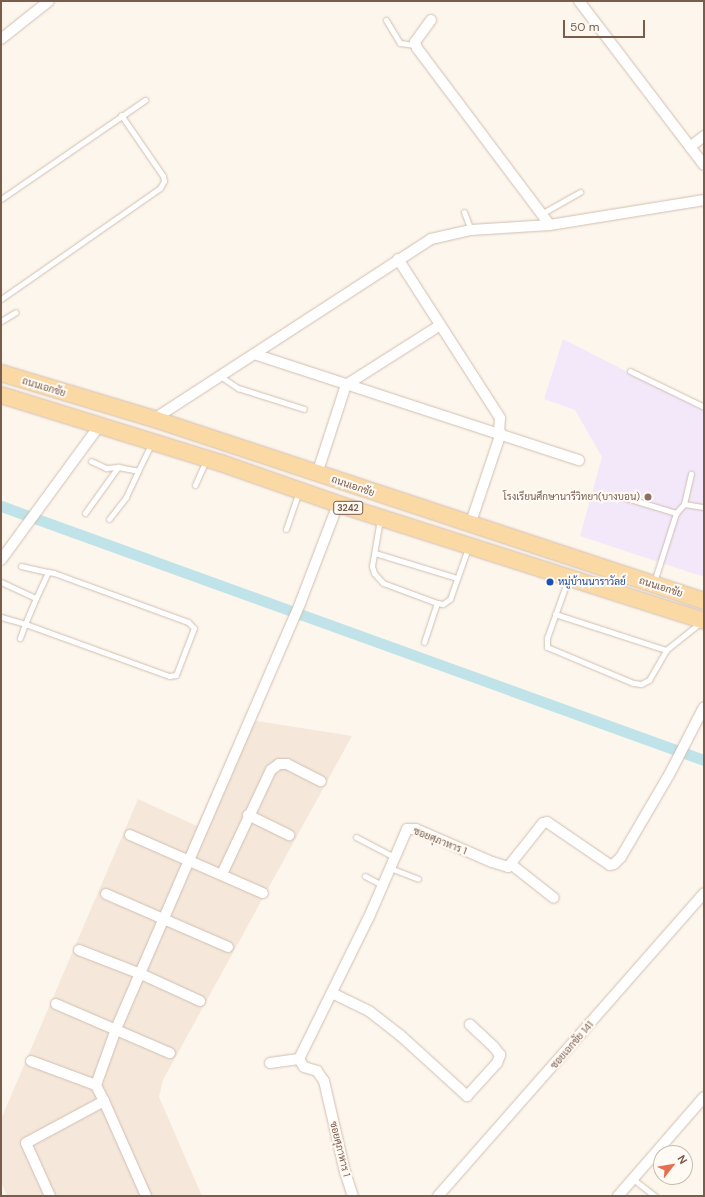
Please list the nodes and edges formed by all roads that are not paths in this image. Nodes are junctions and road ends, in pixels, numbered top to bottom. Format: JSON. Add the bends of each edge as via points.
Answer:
{"nodes":[{"id":1,"x":49,"y":1,"type":"edge"},
{"id":2,"x":579,"y":1,"type":"edge"},
{"id":3,"x":386,"y":20,"type":"dead end"},
{"id":4,"x":431,"y":20,"type":"dead end"},
{"id":5,"x":1,"y":39,"type":"edge"},
{"id":6,"x":416,"y":45,"type":"junction"},
{"id":7,"x":145,"y":100,"type":"dead end"},
{"id":8,"x":121,"y":116,"type":"junction"},
{"id":9,"x":704,"y":136,"type":"edge"},
{"id":10,"x":690,"y":147,"type":"junction"},
{"id":11,"x":704,"y":165,"type":"edge"},
{"id":12,"x":580,"y":192,"type":"dead end"},
{"id":13,"x":1,"y":199,"type":"edge"},
{"id":14,"x":704,"y":200,"type":"edge"},
{"id":15,"x":464,"y":212,"type":"dead end"},
{"id":16,"x":541,"y":214,"type":"junction"},
{"id":17,"x":550,"y":226,"type":"junction"},
{"id":18,"x":471,"y":230,"type":"junction"},
{"id":19,"x":398,"y":259,"type":"junction"},
{"id":20,"x":1,"y":299,"type":"edge"},
{"id":21,"x":16,"y":312,"type":"dead end"},
{"id":22,"x":1,"y":321,"type":"edge"},
{"id":23,"x":439,"y":326,"type":"junction"},
{"id":24,"x":254,"y":354,"type":"junction"},
{"id":25,"x":630,"y":371,"type":"dead end"},
{"id":26,"x":1,"y":373,"type":"edge"},
{"id":27,"x":220,"y":376,"type":"junction"},
{"id":28,"x":346,"y":385,"type":"junction"},
{"id":29,"x":1,"y":395,"type":"edge"},
{"id":30,"x":704,"y":407,"type":"edge"},
{"id":31,"x":304,"y":409,"type":"dead end"},
{"id":32,"x":154,"y":419,"type":"junction"},
{"id":33,"x":99,"y":426,"type":"junction"},
{"id":34,"x":500,"y":433,"type":"junction"},
{"id":35,"x":145,"y":441,"type":"junction"},
{"id":36,"x":206,"y":459,"type":"junction"},
{"id":37,"x":579,"y":460,"type":"dead end"},
{"id":38,"x":91,"y":461,"type":"dead end"},
{"id":39,"x":118,"y":467,"type":"junction"},
{"id":40,"x":138,"y":471,"type":"junction"},
{"id":41,"x":317,"y":474,"type":"junction"},
{"id":42,"x":691,"y":474,"type":"dead end"},
{"id":43,"x":196,"y":485,"type":"dead end"},
{"id":44,"x":300,"y":491,"type":"junction"},
{"id":45,"x":620,"y":496,"type":"dead end"},
{"id":46,"x":338,"y":504,"type":"junction"},
{"id":47,"x":684,"y":504,"type":"junction"},
{"id":48,"x":704,"y":507,"type":"edge"},
{"id":49,"x":85,"y":513,"type":"dead end"},
{"id":50,"x":676,"y":513,"type":"junction"},
{"id":51,"x":380,"y":518,"type":"junction"},
{"id":52,"x":109,"y":519,"type":"dead end"},
{"id":53,"x":470,"y":525,"type":"junction"},
{"id":54,"x":286,"y":529,"type":"dead end"},
{"id":55,"x":469,"y":546,"type":"junction"},
{"id":56,"x":374,"y":553,"type":"junction"},
{"id":57,"x":1,"y":560,"type":"edge"},
{"id":58,"x":21,"y":566,"type":"dead end"},
{"id":59,"x":48,"y":572,"type":"junction"},
{"id":60,"x":457,"y":578,"type":"junction"},
{"id":61,"x":568,"y":578,"type":"junction"},
{"id":62,"x":1,"y":582,"type":"edge"},
{"id":63,"x":653,"y":584,"type":"junction"},
{"id":64,"x":36,"y":598,"type":"junction"},
{"id":65,"x":704,"y":601,"type":"edge"},
{"id":66,"x":437,"y":603,"type":"junction"},
{"id":67,"x":555,"y":614,"type":"junction"},
{"id":68,"x":1,"y":617,"type":"edge"},
{"id":69,"x":703,"y":621,"type":"edge"},
{"id":70,"x":25,"y":624,"type":"junction"},
{"id":71,"x":20,"y":638,"type":"dead end"},
{"id":72,"x":424,"y":642,"type":"dead end"},
{"id":73,"x":666,"y":650,"type":"junction"},
{"id":74,"x":704,"y":707,"type":"edge"},
{"id":75,"x":321,"y":781,"type":"dead end"},
{"id":76,"x":248,"y":815,"type":"junction"},
{"id":77,"x":130,"y":835,"type":"dead end"},
{"id":78,"x":289,"y":835,"type":"dead end"},
{"id":79,"x":356,"y":837,"type":"dead end"},
{"id":80,"x":394,"y":857,"type":"junction"},
{"id":81,"x":188,"y":862,"type":"junction"},
{"id":82,"x":512,"y":865,"type":"junction"},
{"id":83,"x":389,"y":868,"type":"junction"},
{"id":84,"x":222,"y":874,"type":"junction"},
{"id":85,"x":364,"y":876,"type":"dead end"},
{"id":86,"x":418,"y":879,"type":"dead end"},
{"id":87,"x":382,"y":885,"type":"junction"},
{"id":88,"x":263,"y":893,"type":"dead end"},
{"id":89,"x":704,"y":893,"type":"edge"},
{"id":90,"x":106,"y":894,"type":"dead end"},
{"id":91,"x":554,"y":898,"type":"dead end"},
{"id":92,"x":164,"y":918,"type":"junction"},
{"id":93,"x":228,"y":946,"type":"dead end"},
{"id":94,"x":79,"y":950,"type":"dead end"},
{"id":95,"x":141,"y":974,"type":"junction"},
{"id":96,"x":332,"y":994,"type":"junction"},
{"id":97,"x":200,"y":1001,"type":"dead end"},
{"id":98,"x":56,"y":1004,"type":"dead end"},
{"id":99,"x":470,"y":1025,"type":"dead end"},
{"id":100,"x":116,"y":1029,"type":"junction"},
{"id":101,"x":170,"y":1053,"type":"dead end"},
{"id":102,"x":299,"y":1059,"type":"junction"},
{"id":103,"x":31,"y":1061,"type":"dead end"},
{"id":104,"x":270,"y":1063,"type":"dead end"},
{"id":105,"x":96,"y":1085,"type":"junction"},
{"id":106,"x":704,"y":1097,"type":"edge"},
{"id":107,"x":104,"y":1101,"type":"junction"},
{"id":108,"x":632,"y":1178,"type":"junction"},
{"id":109,"x":50,"y":1196,"type":"edge"},
{"id":110,"x":146,"y":1196,"type":"edge"},
{"id":111,"x":353,"y":1196,"type":"edge"},
{"id":112,"x":438,"y":1196,"type":"edge"},
{"id":113,"x":618,"y":1196,"type":"edge"},
{"id":114,"x":655,"y":1196,"type":"edge"}],
"edges":[{"from":1,"to":5,"type":"street"},
{"from":2,"to":10,"type":"street"},
{"from":3,"to":6,"type":"lane","via":[[400,43]]},
{"from":4,"to":6,"type":"street","via":[[417,38]]},
{"from":6,"to":16,"type":"street"},
{"from":7,"to":8,"type":"lane"},
{"from":8,"to":13,"type":"lane"},
{"from":8,"to":20,"type":"lane","via":[[163,176],[164,181],[160,188]]},
{"from":9,"to":10,"type":"street"},
{"from":10,"to":11,"type":"street"},
{"from":12,"to":16,"type":"lane"},
{"from":14,"to":17,"type":"street"},
{"from":15,"to":18,"type":"lane"},
{"from":16,"to":17,"type":"street"},
{"from":17,"to":18,"type":"street"},
{"from":18,"to":19,"type":"street","via":[[431,239]]},
{"from":19,"to":23,"type":"street"},
{"from":19,"to":24,"type":"street"},
{"from":21,"to":22,"type":"lane"},
{"from":23,"to":28,"type":"street"},
{"from":23,"to":34,"type":"street","via":[[500,418]]},
{"from":24,"to":27,"type":"street"},
{"from":24,"to":28,"type":"street"},
{"from":25,"to":30,"type":"lane"},
{"from":26,"to":32,"type":"main road","name":"ถนนเอกชัย","number":"3242"},
{"from":27,"to":31,"type":"lane","via":[[238,388]]},
{"from":27,"to":32,"type":"street"},
{"from":28,"to":34,"type":"street"},
{"from":28,"to":41,"type":"street"},
{"from":29,"to":33,"type":"main road","name":"ถนนเอกชัย","number":"3242"},
{"from":32,"to":35,"type":"main road"},
{"from":32,"to":41,"type":"main road","name":"ถนนเอกชัย","number":"3242"},
{"from":33,"to":35,"type":"main road","name":"ถนนเอกชัย","number":"3242"},
{"from":33,"to":57,"type":"street"},
{"from":34,"to":37,"type":"street"},
{"from":34,"to":53,"type":"street"},
{"from":35,"to":36,"type":"main road","name":"ถนนเอกชัย","number":"3242"},
{"from":35,"to":40,"type":"lane"},
{"from":36,"to":43,"type":"lane"},
{"from":36,"to":44,"type":"main road","name":"ถนนเอกชัย","number":"3242"},
{"from":38,"to":39,"type":"lane","via":[[106,468]]},
{"from":39,"to":40,"type":"lane"},
{"from":39,"to":49,"type":"lane"},
{"from":40,"to":52,"type":"lane","via":[[126,497]]},
{"from":41,"to":53,"type":"main road","name":"ถนนเอกชัย","number":"3242"},
{"from":42,"to":47,"type":"lane"},
{"from":44,"to":46,"type":"main road","name":"ถนนเอกชัย","number":"3242"},
{"from":44,"to":54,"type":"lane"},
{"from":45,"to":50,"type":"lane"},
{"from":46,"to":51,"type":"main road","name":"ถนนเอกชัย","number":"3242"},
{"from":46,"to":81,"type":"street","via":[[301,601]]},
{"from":47,"to":48,"type":"lane"},
{"from":47,"to":50,"type":"lane"},
{"from":50,"to":63,"type":"lane"},
{"from":51,"to":55,"type":"main road","name":"ถนนเอกชัย","number":"3242"},
{"from":51,"to":56,"type":"lane"},
{"from":53,"to":63,"type":"main road","name":"ถนนเอกชัย","number":"3242"},
{"from":55,"to":60,"type":"lane"},
{"from":55,"to":61,"type":"main road","name":"ถนนเอกชัย","number":"3242"},
{"from":56,"to":60,"type":"lane"},
{"from":56,"to":66,"type":"lane","via":[[374,573],[383,583]]},
{"from":58,"to":59,"type":"lane"},
{"from":59,"to":64,"type":"lane"},
{"from":59,"to":70,"type":"lane","via":[[192,626],[192,634],[176,675],[169,676]]},
{"from":60,"to":66,"type":"lane","via":[[450,599]]},
{"from":61,"to":67,"type":"lane"},
{"from":61,"to":69,"type":"main road","name":"ถนนเอกชัย","number":"3242"},
{"from":62,"to":64,"type":"lane"},
{"from":63,"to":65,"type":"main road","name":"ถนนเอกชัย","number":"3242"},
{"from":64,"to":70,"type":"lane"},
{"from":66,"to":72,"type":"lane"},
{"from":67,"to":73,"type":"lane"},
{"from":67,"to":73,"type":"lane","via":[[547,647],[633,683],[642,684],[649,680]]},
{"from":68,"to":70,"type":"lane"},
{"from":69,"to":73,"type":"lane"},
{"from":70,"to":71,"type":"lane"},
{"from":74,"to":82,"type":"street","via":[[669,775],[621,857],[614,864],[610,864],[547,822],[543,823]]},
{"from":75,"to":76,"type":"street","via":[[287,764],[279,764],[271,770]]},
{"from":76,"to":78,"type":"street"},
{"from":76,"to":84,"type":"street"},
{"from":77,"to":81,"type":"street"},
{"from":79,"to":80,"type":"lane"},
{"from":80,"to":82,"type":"street","name":"ซอยศุภาหาร 1","via":[[404,833],[411,828],[503,867]]},
{"from":80,"to":83,"type":"street","name":"ซอยศุภาหาร 1"},
{"from":81,"to":84,"type":"street"},
{"from":81,"to":92,"type":"street"},
{"from":82,"to":91,"type":"street"},
{"from":83,"to":86,"type":"lane"},
{"from":83,"to":87,"type":"street","name":"ซอยศุภาหาร 1"},
{"from":84,"to":88,"type":"street"},
{"from":85,"to":87,"type":"lane"},
{"from":87,"to":96,"type":"street","name":"ซอยศุภาหาร 1"},
{"from":89,"to":112,"type":"street","name":"ซอยเอกชัย 141"},
{"from":90,"to":92,"type":"street"},
{"from":92,"to":93,"type":"street"},
{"from":92,"to":95,"type":"street"},
{"from":94,"to":95,"type":"street"},
{"from":95,"to":97,"type":"street"},
{"from":95,"to":100,"type":"street"},
{"from":96,"to":99,"type":"street","via":[[369,1011],[400,1035],[467,1096],[497,1063],[500,1055]]},
{"from":96,"to":102,"type":"street","name":"ซอยศุภาหาร 1"},
{"from":98,"to":100,"type":"street"},
{"from":100,"to":101,"type":"street"},
{"from":100,"to":105,"type":"street"},
{"from":102,"to":104,"type":"street"},
{"from":102,"to":111,"type":"street","name":"ซอยศุภาหาร 1","via":[[304,1067],[317,1071],[324,1081]]},
{"from":103,"to":105,"type":"street"},
{"from":105,"to":107,"type":"street"},
{"from":106,"to":108,"type":"street"},
{"from":107,"to":109,"type":"street","via":[[26,1143]]},
{"from":107,"to":110,"type":"street"},
{"from":108,"to":113,"type":"street"},
{"from":108,"to":114,"type":"lane"}]}
